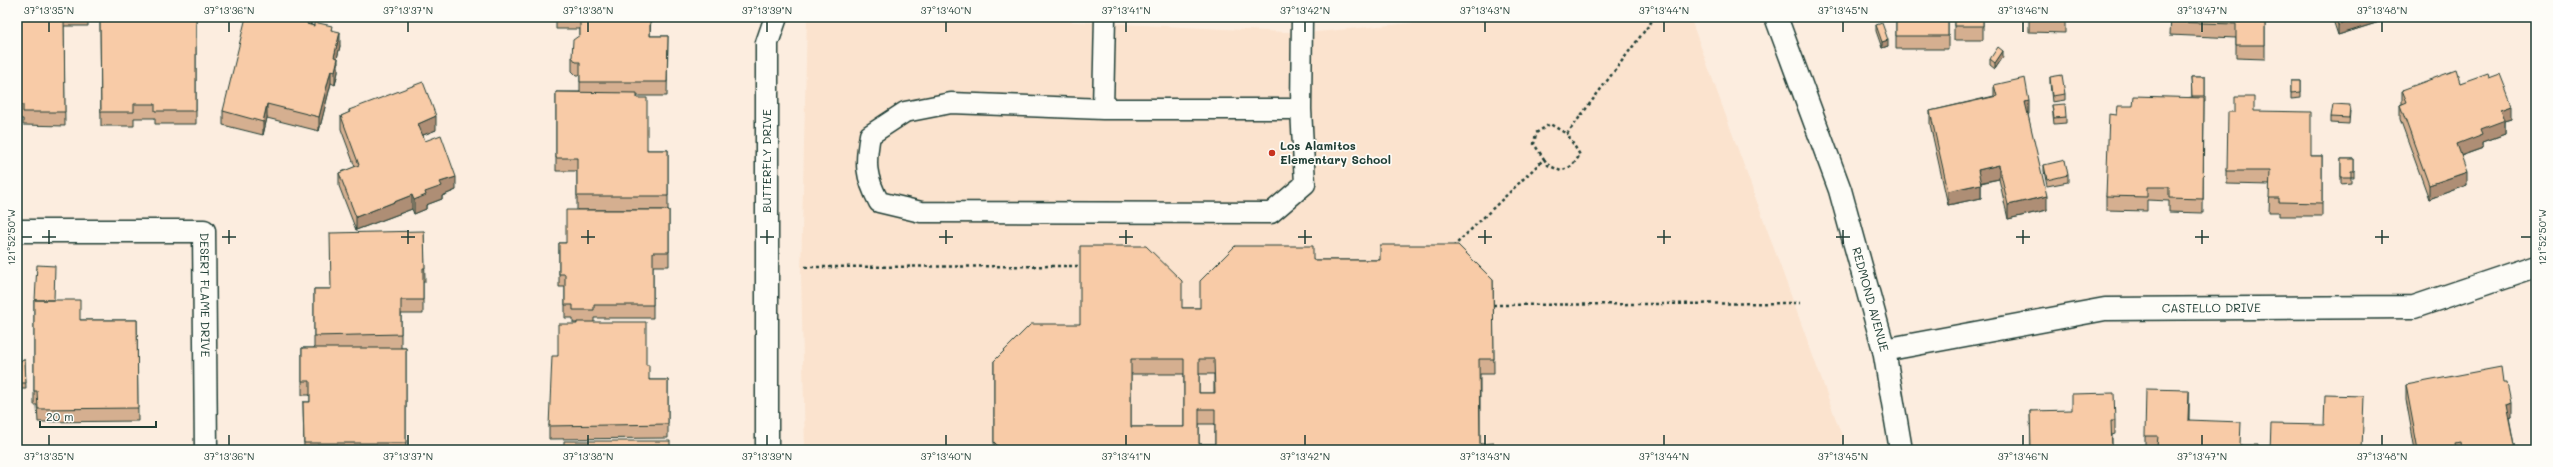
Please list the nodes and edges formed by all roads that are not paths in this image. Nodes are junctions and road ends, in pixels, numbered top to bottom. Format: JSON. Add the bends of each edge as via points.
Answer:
{"nodes":[{"id":1,"x":776,"y":17,"type":"edge"},
{"id":2,"x":1105,"y":17,"type":"edge"},
{"id":3,"x":1302,"y":17,"type":"edge"},
{"id":4,"x":1776,"y":17,"type":"edge"},
{"id":5,"x":1103,"y":109,"type":"junction"},
{"id":6,"x":1301,"y":109,"type":"junction"},
{"id":7,"x":17,"y":231,"type":"edge"},
{"id":8,"x":2536,"y":266,"type":"edge"},
{"id":9,"x":1884,"y":350,"type":"junction"},
{"id":10,"x":206,"y":450,"type":"edge"},
{"id":11,"x":767,"y":450,"type":"edge"},
{"id":12,"x":1900,"y":450,"type":"edge"}],
"edges":[{"from":1,"to":11,"type":"street","name":"BUTTERFLY DRIVE","via":[[767,43]]},
{"from":2,"to":5,"type":"lane"},
{"from":3,"to":6,"type":"lane"},
{"from":4,"to":9,"type":"street","name":"REDMOND AVENUE","via":[[1840,190]]},
{"from":5,"to":6,"type":"lane"},
{"from":5,"to":6,"type":"lane","via":[[951,103],[905,112],[870,135],[865,160],[869,183],[879,202],[921,212],[1271,213],[1305,184]]},
{"from":7,"to":10,"type":"street","name":"DESERT FLAME DRIVE","via":[[204,231]]},
{"from":8,"to":9,"type":"street","name":"CASTELLO DRIVE","via":[[2414,307],[2105,309]]},
{"from":9,"to":12,"type":"street","name":"REDMOND AVENUE"}]}
